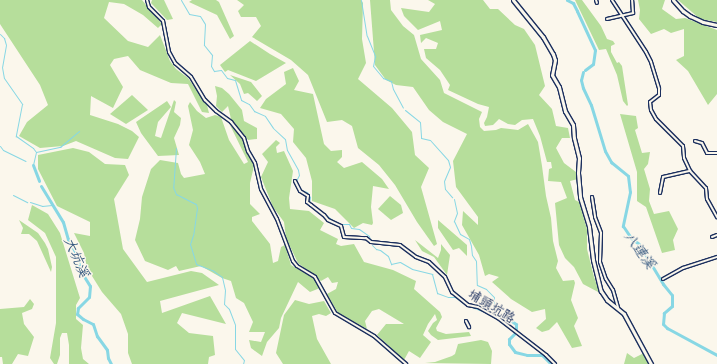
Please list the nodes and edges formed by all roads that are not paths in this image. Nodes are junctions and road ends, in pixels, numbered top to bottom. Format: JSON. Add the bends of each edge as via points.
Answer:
{"nodes":[{"id":1,"x":146,"y":0,"type":"edge"},
{"id":2,"x":514,"y":0,"type":"edge"},
{"id":3,"x":596,"y":0,"type":"edge"},
{"id":4,"x":612,"y":0,"type":"edge"},
{"id":5,"x":632,"y":0,"type":"edge"},
{"id":6,"x":673,"y":0,"type":"edge"},
{"id":7,"x":596,"y":3,"type":"dead end"},
{"id":8,"x":622,"y":15,"type":"junction"},
{"id":9,"x":607,"y":19,"type":"dead end"},
{"id":10,"x":717,"y":26,"type":"edge"},
{"id":11,"x":695,"y":141,"type":"dead end"},
{"id":12,"x":717,"y":153,"type":"edge"},
{"id":13,"x":690,"y":171,"type":"junction"},
{"id":14,"x":295,"y":181,"type":"dead end"},
{"id":15,"x":660,"y":193,"type":"dead end"},
{"id":16,"x":592,"y":197,"type":"dead end"},
{"id":17,"x":717,"y":217,"type":"edge"},
{"id":18,"x":717,"y":235,"type":"edge"},
{"id":19,"x":712,"y":237,"type":"dead end"},
{"id":20,"x":717,"y":257,"type":"edge"},
{"id":21,"x":663,"y":279,"type":"dead end"},
{"id":22,"x":618,"y":308,"type":"junction"},
{"id":23,"x":466,"y":321,"type":"dead end"},
{"id":24,"x":470,"y":327,"type":"dead end"},
{"id":25,"x":406,"y":364,"type":"edge"},
{"id":26,"x":555,"y":364,"type":"edge"},
{"id":27,"x":651,"y":364,"type":"edge"}],
"edges":[{"from":1,"to":25,"type":"street","via":[[149,7],[163,21],[169,52],[174,63],[191,77],[205,100],[231,122],[244,138],[255,163],[260,189],[277,219],[295,265],[315,277],[335,313],[374,336]]},
{"from":2,"to":22,"type":"street","via":[[553,54],[555,60],[552,76],[559,87],[565,111],[573,125],[579,158],[580,197],[589,227],[599,284],[604,296]]},
{"from":3,"to":7,"type":"street"},
{"from":4,"to":8,"type":"street"},
{"from":5,"to":8,"type":"street","via":[[633,13]]},
{"from":6,"to":10,"type":"street","via":[[694,18]]},
{"from":8,"to":9,"type":"street"},
{"from":8,"to":13,"type":"street","via":[[646,52],[659,88],[659,95],[650,102],[651,110],[656,119],[683,146],[684,158]]},
{"from":11,"to":12,"type":"street","via":[[702,143],[707,153]]},
{"from":13,"to":15,"type":"street","via":[[663,177]]},
{"from":13,"to":17,"type":"street","via":[[706,188],[707,199]]},
{"from":14,"to":26,"type":"street","name":"埔頭坑路","via":[[300,191],[308,196],[307,202],[328,220],[341,226],[344,236],[400,245],[429,262],[445,276],[452,292],[468,305],[478,307],[498,318]]},
{"from":16,"to":22,"type":"street","via":[[601,233],[600,262]]},
{"from":18,"to":19,"type":"street"},
{"from":20,"to":21,"type":"street","via":[[683,268]]},
{"from":22,"to":27,"type":"street","via":[[627,319]]},
{"from":23,"to":24,"type":"street"}]}
